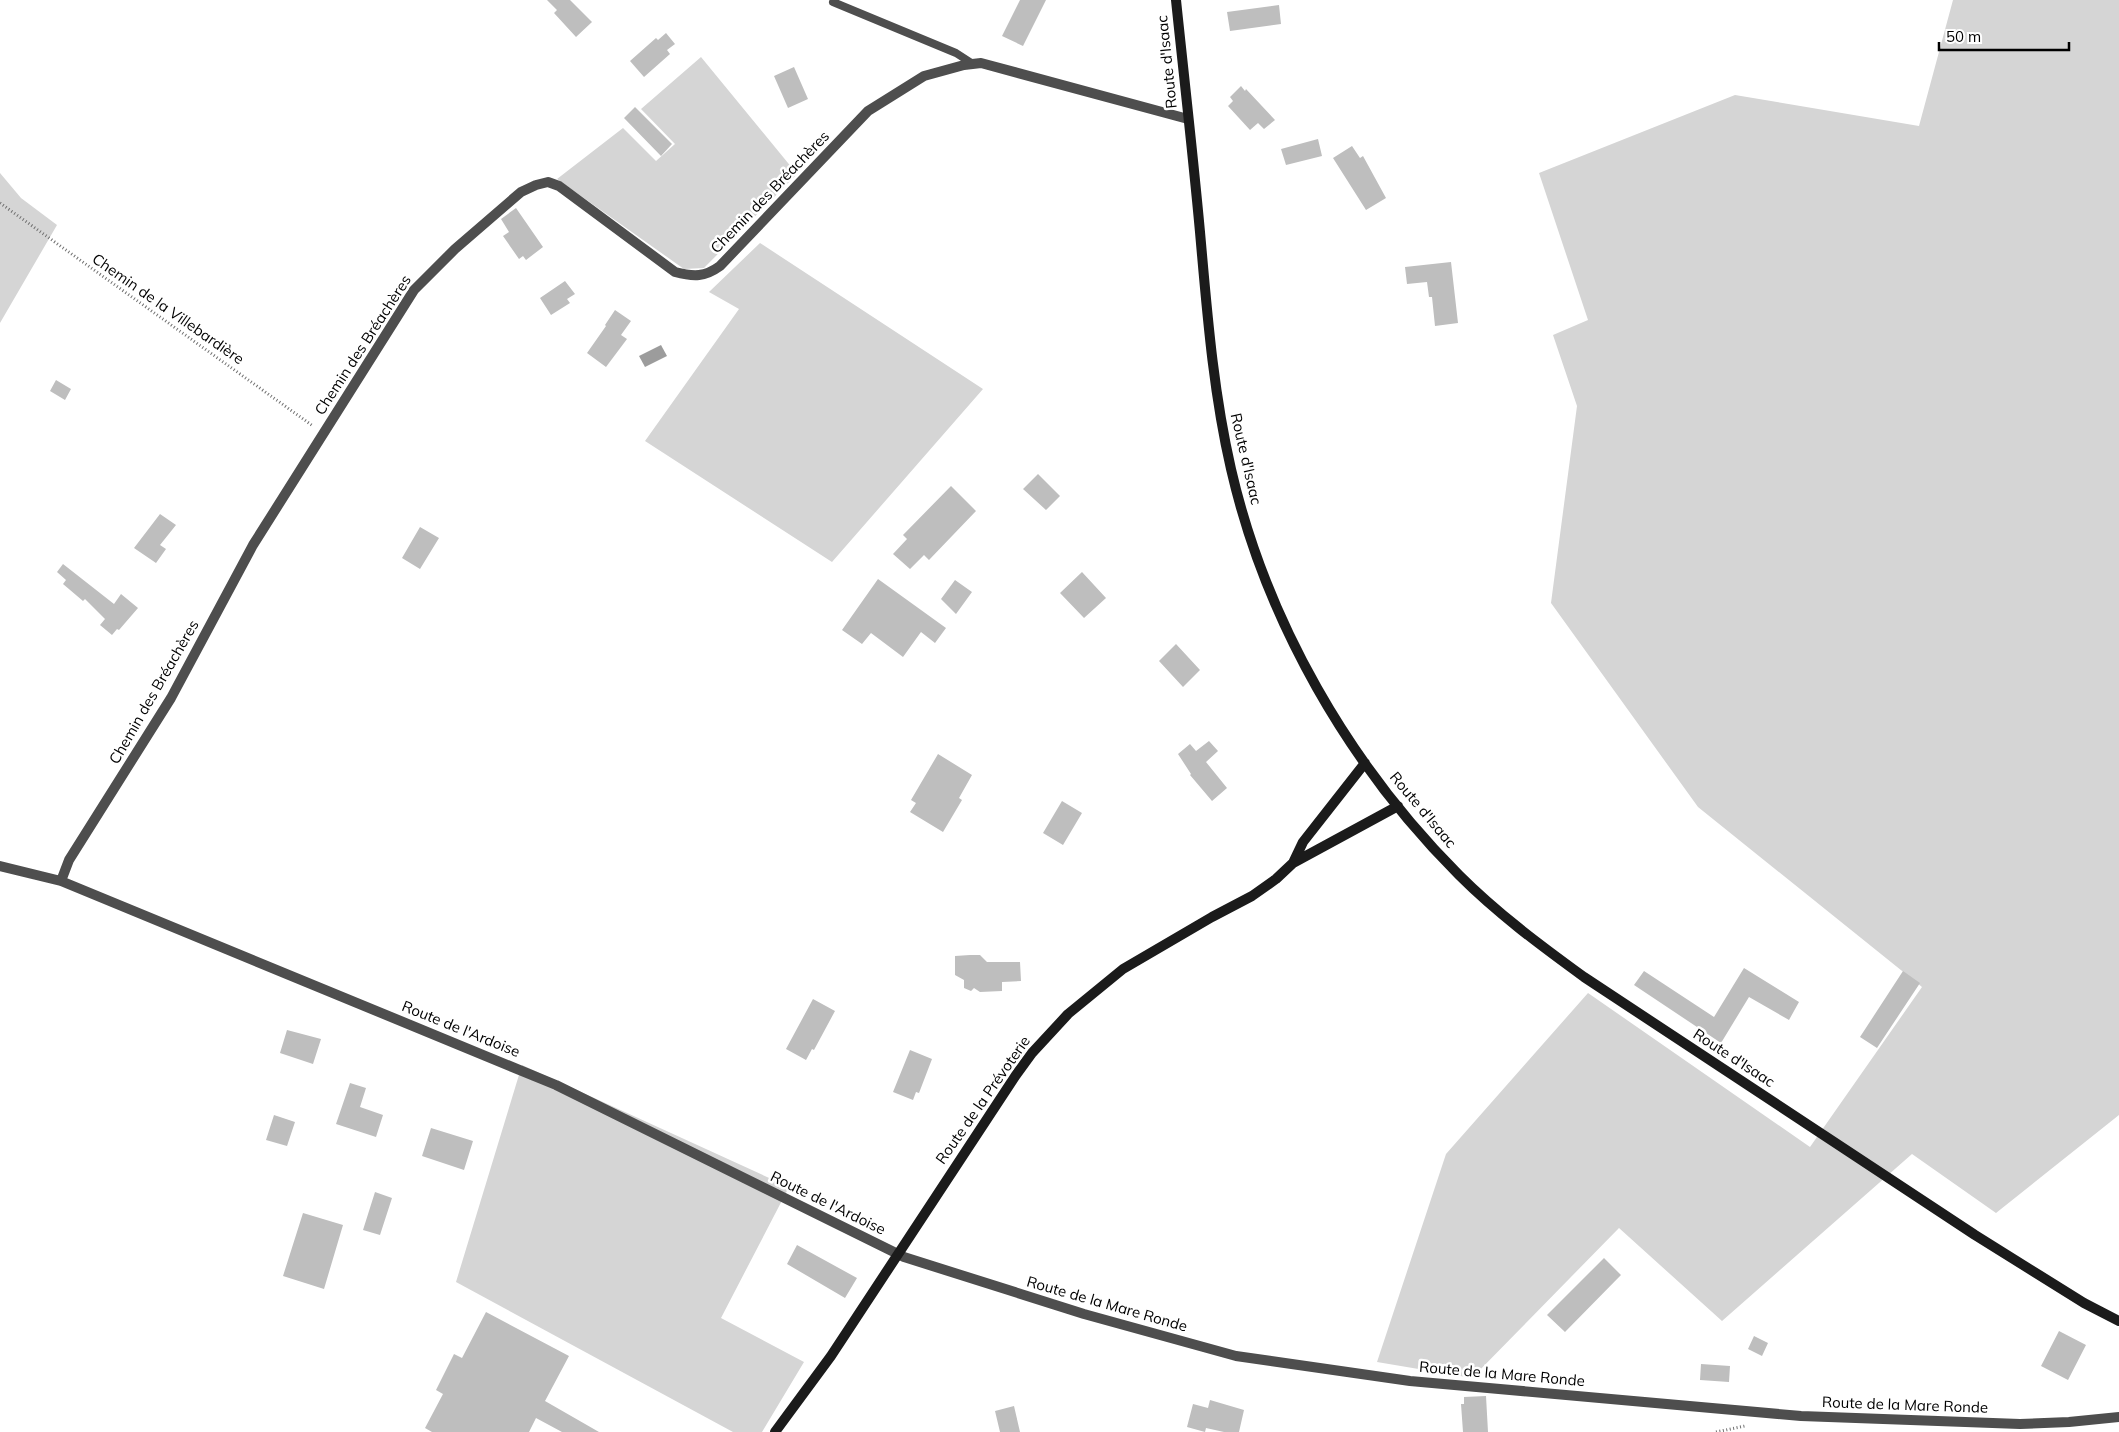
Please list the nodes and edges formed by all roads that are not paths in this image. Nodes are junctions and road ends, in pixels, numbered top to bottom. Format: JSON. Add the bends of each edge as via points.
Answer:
{"nodes":[{"id":1,"x":1176,"y":0,"type":"edge"},
{"id":2,"x":833,"y":2,"type":"dead end"},
{"id":3,"x":973,"y":64,"type":"junction"},
{"id":4,"x":1188,"y":119,"type":"junction"},
{"id":5,"x":1365,"y":763,"type":"junction"},
{"id":6,"x":1398,"y":806,"type":"junction"},
{"id":7,"x":1293,"y":863,"type":"junction"},
{"id":8,"x":0,"y":866,"type":"edge"},
{"id":9,"x":62,"y":881,"type":"junction"},
{"id":10,"x":897,"y":1254,"type":"junction"},
{"id":11,"x":2119,"y":1321,"type":"edge"},
{"id":12,"x":2119,"y":1417,"type":"edge"},
{"id":13,"x":775,"y":1432,"type":"edge"}],
"edges":[{"from":1,"to":4,"type":"street","name":"Route d'Isaac"},
{"from":2,"to":3,"type":"lane","via":[[956,53]]},
{"from":3,"to":4,"type":"street","name":"Chemin des Bréachères"},
{"from":3,"to":9,"type":"street","name":"Chemin des Bréachères","via":[[924,76],[868,111],[710,273],[697,276],[676,272],[559,186],[548,182],[521,192],[455,249],[414,290],[253,545],[171,698],[69,860]]},
{"from":4,"to":5,"type":"street","name":"Route d'Isaac","via":[[1220,414],[1245,525],[1269,588],[1303,661]]},
{"from":5,"to":6,"type":"street","name":"Route d'Isaac"},
{"from":5,"to":7,"type":"street","name":"Route de la Prévoterie","via":[[1303,842]]},
{"from":6,"to":7,"type":"street","name":"Route de la Prévoterie"},
{"from":6,"to":11,"type":"street","name":"Route d'Isaac","via":[[1439,854],[1536,943],[1967,1229],[2084,1303]]},
{"from":7,"to":10,"type":"street","name":"Route de la Prévoterie","via":[[1252,896],[1123,969],[1068,1014],[1016,1075]]},
{"from":8,"to":9,"type":"street","name":"Route de l'Ardoise"},
{"from":9,"to":10,"type":"street","name":"Route de l'Ardoise","via":[[556,1085]]},
{"from":10,"to":12,"type":"street","name":"Route de la Mare Ronde","via":[[1084,1314],[1236,1356],[1410,1381],[1801,1416],[2020,1424]]},
{"from":10,"to":13,"type":"street","name":"Route de la Prévoterie","via":[[831,1356]]}]}
